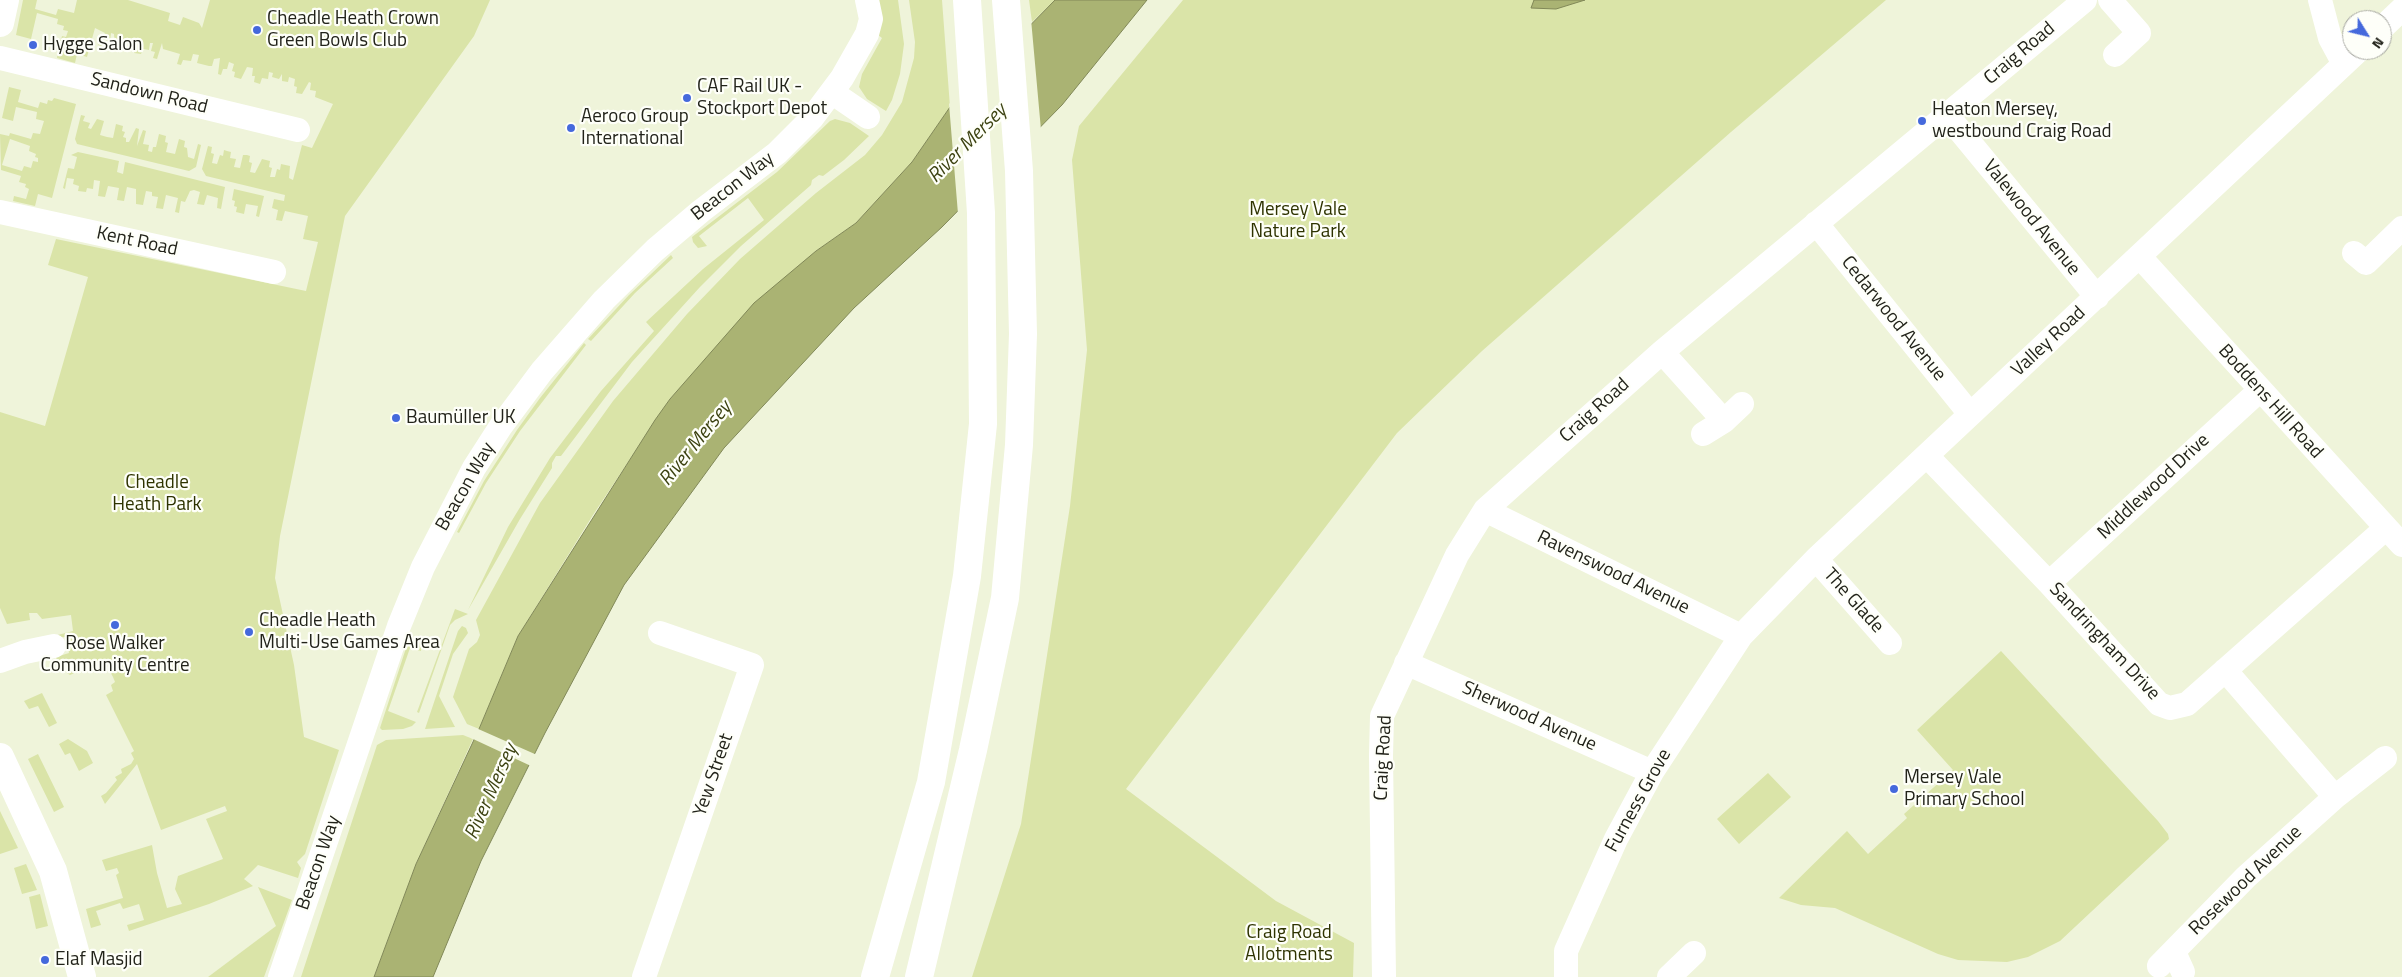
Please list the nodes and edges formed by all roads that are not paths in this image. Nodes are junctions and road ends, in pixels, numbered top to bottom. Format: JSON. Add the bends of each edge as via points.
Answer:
{"nodes":[{"id":1,"x":5,"y":0,"type":"edge"},
{"id":2,"x":867,"y":0,"type":"edge"},
{"id":3,"x":967,"y":0,"type":"edge"},
{"id":4,"x":2085,"y":0,"type":"edge"},
{"id":5,"x":2110,"y":0,"type":"edge"},
{"id":6,"x":2320,"y":0,"type":"edge"},
{"id":7,"x":1006,"y":3,"type":"edge"},
{"id":8,"x":2402,"y":9,"type":"edge"},
{"id":9,"x":2392,"y":18,"type":"edge"},
{"id":10,"x":0,"y":23,"type":"edge"},
{"id":11,"x":2342,"y":48,"type":"edge"},
{"id":12,"x":2115,"y":55,"type":"dead end"},
{"id":13,"x":0,"y":58,"type":"edge"},
{"id":14,"x":2349,"y":60,"type":"edge"},
{"id":15,"x":833,"y":93,"type":"junction"},
{"id":16,"x":1947,"y":115,"type":"junction"},
{"id":17,"x":868,"y":117,"type":"dead end"},
{"id":18,"x":298,"y":130,"type":"dead end"},
{"id":19,"x":0,"y":212,"type":"edge"},
{"id":20,"x":1816,"y":222,"type":"junction"},
{"id":21,"x":2402,"y":228,"type":"edge"},
{"id":22,"x":2140,"y":257,"type":"junction"},
{"id":23,"x":2360,"y":258,"type":"dead end"},
{"id":24,"x":274,"y":272,"type":"dead end"},
{"id":25,"x":2097,"y":297,"type":"junction"},
{"id":26,"x":1662,"y":352,"type":"junction"},
{"id":27,"x":2259,"y":391,"type":"junction"},
{"id":28,"x":1742,"y":404,"type":"dead end"},
{"id":29,"x":1970,"y":414,"type":"junction"},
{"id":30,"x":1724,"y":421,"type":"junction"},
{"id":31,"x":1703,"y":434,"type":"dead end"},
{"id":32,"x":1927,"y":456,"type":"junction"},
{"id":33,"x":1485,"y":510,"type":"junction"},
{"id":34,"x":2394,"y":537,"type":"edge"},
{"id":35,"x":1816,"y":559,"type":"junction"},
{"id":36,"x":2050,"y":583,"type":"junction"},
{"id":37,"x":660,"y":633,"type":"dead end"},
{"id":38,"x":1741,"y":636,"type":"junction"},
{"id":39,"x":1890,"y":643,"type":"dead end"},
{"id":40,"x":54,"y":646,"type":"dead end"},
{"id":41,"x":0,"y":661,"type":"edge"},
{"id":42,"x":1406,"y":663,"type":"junction"},
{"id":43,"x":2225,"y":670,"type":"junction"},
{"id":44,"x":0,"y":757,"type":"edge"},
{"id":45,"x":2385,"y":758,"type":"dead end"},
{"id":46,"x":1652,"y":772,"type":"junction"},
{"id":47,"x":2335,"y":797,"type":"junction"},
{"id":48,"x":1694,"y":953,"type":"dead end"},
{"id":49,"x":2172,"y":963,"type":"dead end"},
{"id":50,"x":82,"y":977,"type":"edge"},
{"id":51,"x":280,"y":977,"type":"edge"},
{"id":52,"x":644,"y":977,"type":"edge"},
{"id":53,"x":874,"y":977,"type":"edge"},
{"id":54,"x":919,"y":977,"type":"edge"},
{"id":55,"x":1384,"y":977,"type":"edge"},
{"id":56,"x":1566,"y":977,"type":"edge"},
{"id":57,"x":1669,"y":977,"type":"edge"}],
"edges":[{"from":1,"to":10,"type":"main road"},
{"from":2,"to":15,"type":"street","name":"Beacon Way","via":[[871,24]]},
{"from":3,"to":53,"type":"main road","via":[[981,214],[983,424],[967,576],[931,782]]},
{"from":4,"to":16,"type":"street","name":"Craig Road"},
{"from":5,"to":12,"type":"street","via":[[2139,33]]},
{"from":6,"to":11,"type":"street","via":[[2330,38]]},
{"from":7,"to":54,"type":"main road","via":[[1019,171],[1023,334],[1019,445],[1005,598]]},
{"from":8,"to":9,"type":"street"},
{"from":13,"to":18,"type":"street","name":"Sandown Road"},
{"from":14,"to":22,"type":"street","name":"Valley Road"},
{"from":15,"to":17,"type":"street"},
{"from":15,"to":51,"type":"street","name":"Beacon Way","via":[[777,153],[668,239],[604,300],[542,371],[474,468],[426,560],[399,626]]},
{"from":16,"to":20,"type":"street","name":"Craig Road"},
{"from":16,"to":25,"type":"street","name":"Valewood Avenue"},
{"from":19,"to":24,"type":"street","name":"Kent Road"},
{"from":20,"to":26,"type":"street","name":"Craig Road"},
{"from":20,"to":29,"type":"street","name":"Cedarwood Avenue"},
{"from":21,"to":23,"type":"street"},
{"from":22,"to":25,"type":"street","name":"Valley Road"},
{"from":22,"to":27,"type":"street","name":"Boddens Hill Road"},
{"from":25,"to":29,"type":"street","name":"Valley Road"},
{"from":26,"to":30,"type":"street"},
{"from":26,"to":33,"type":"street","name":"Craig Road"},
{"from":27,"to":34,"type":"street","name":"Boddens Hill Road"},
{"from":27,"to":36,"type":"street","name":"Middlewood Drive"},
{"from":28,"to":30,"type":"street"},
{"from":29,"to":32,"type":"street","name":"Valley Road"},
{"from":30,"to":31,"type":"street"},
{"from":32,"to":35,"type":"street","name":"Valley Road"},
{"from":32,"to":36,"type":"street","name":"Sandringham Drive"},
{"from":33,"to":38,"type":"street","name":"Ravenswood Avenue"},
{"from":33,"to":42,"type":"street","name":"Craig Road","via":[[1457,555]]},
{"from":34,"to":43,"type":"street","name":"Sandringham Drive"},
{"from":35,"to":38,"type":"street","name":"Valley Road"},
{"from":35,"to":39,"type":"street","name":"The Glade"},
{"from":36,"to":43,"type":"street","name":"Sandringham Drive","via":[[2159,704],[2170,708],[2187,704]]},
{"from":37,"to":52,"type":"street","name":"Yew Street","via":[[752,665]]},
{"from":38,"to":46,"type":"street","name":"Furness Grove"},
{"from":40,"to":41,"type":"street"},
{"from":42,"to":46,"type":"street","name":"Sherwood Avenue"},
{"from":42,"to":55,"type":"street","name":"Craig Road","via":[[1382,716]]},
{"from":43,"to":47,"type":"street"},
{"from":44,"to":50,"type":"main road","via":[[56,879]]},
{"from":45,"to":47,"type":"street","name":"Rosewood Avenue"},
{"from":46,"to":56,"type":"street","name":"Furness Grove","via":[[1616,839],[1566,951]]},
{"from":47,"to":49,"type":"street","name":"Rosewood Avenue","via":[[2230,893]]},
{"from":48,"to":57,"type":"street"}]}
